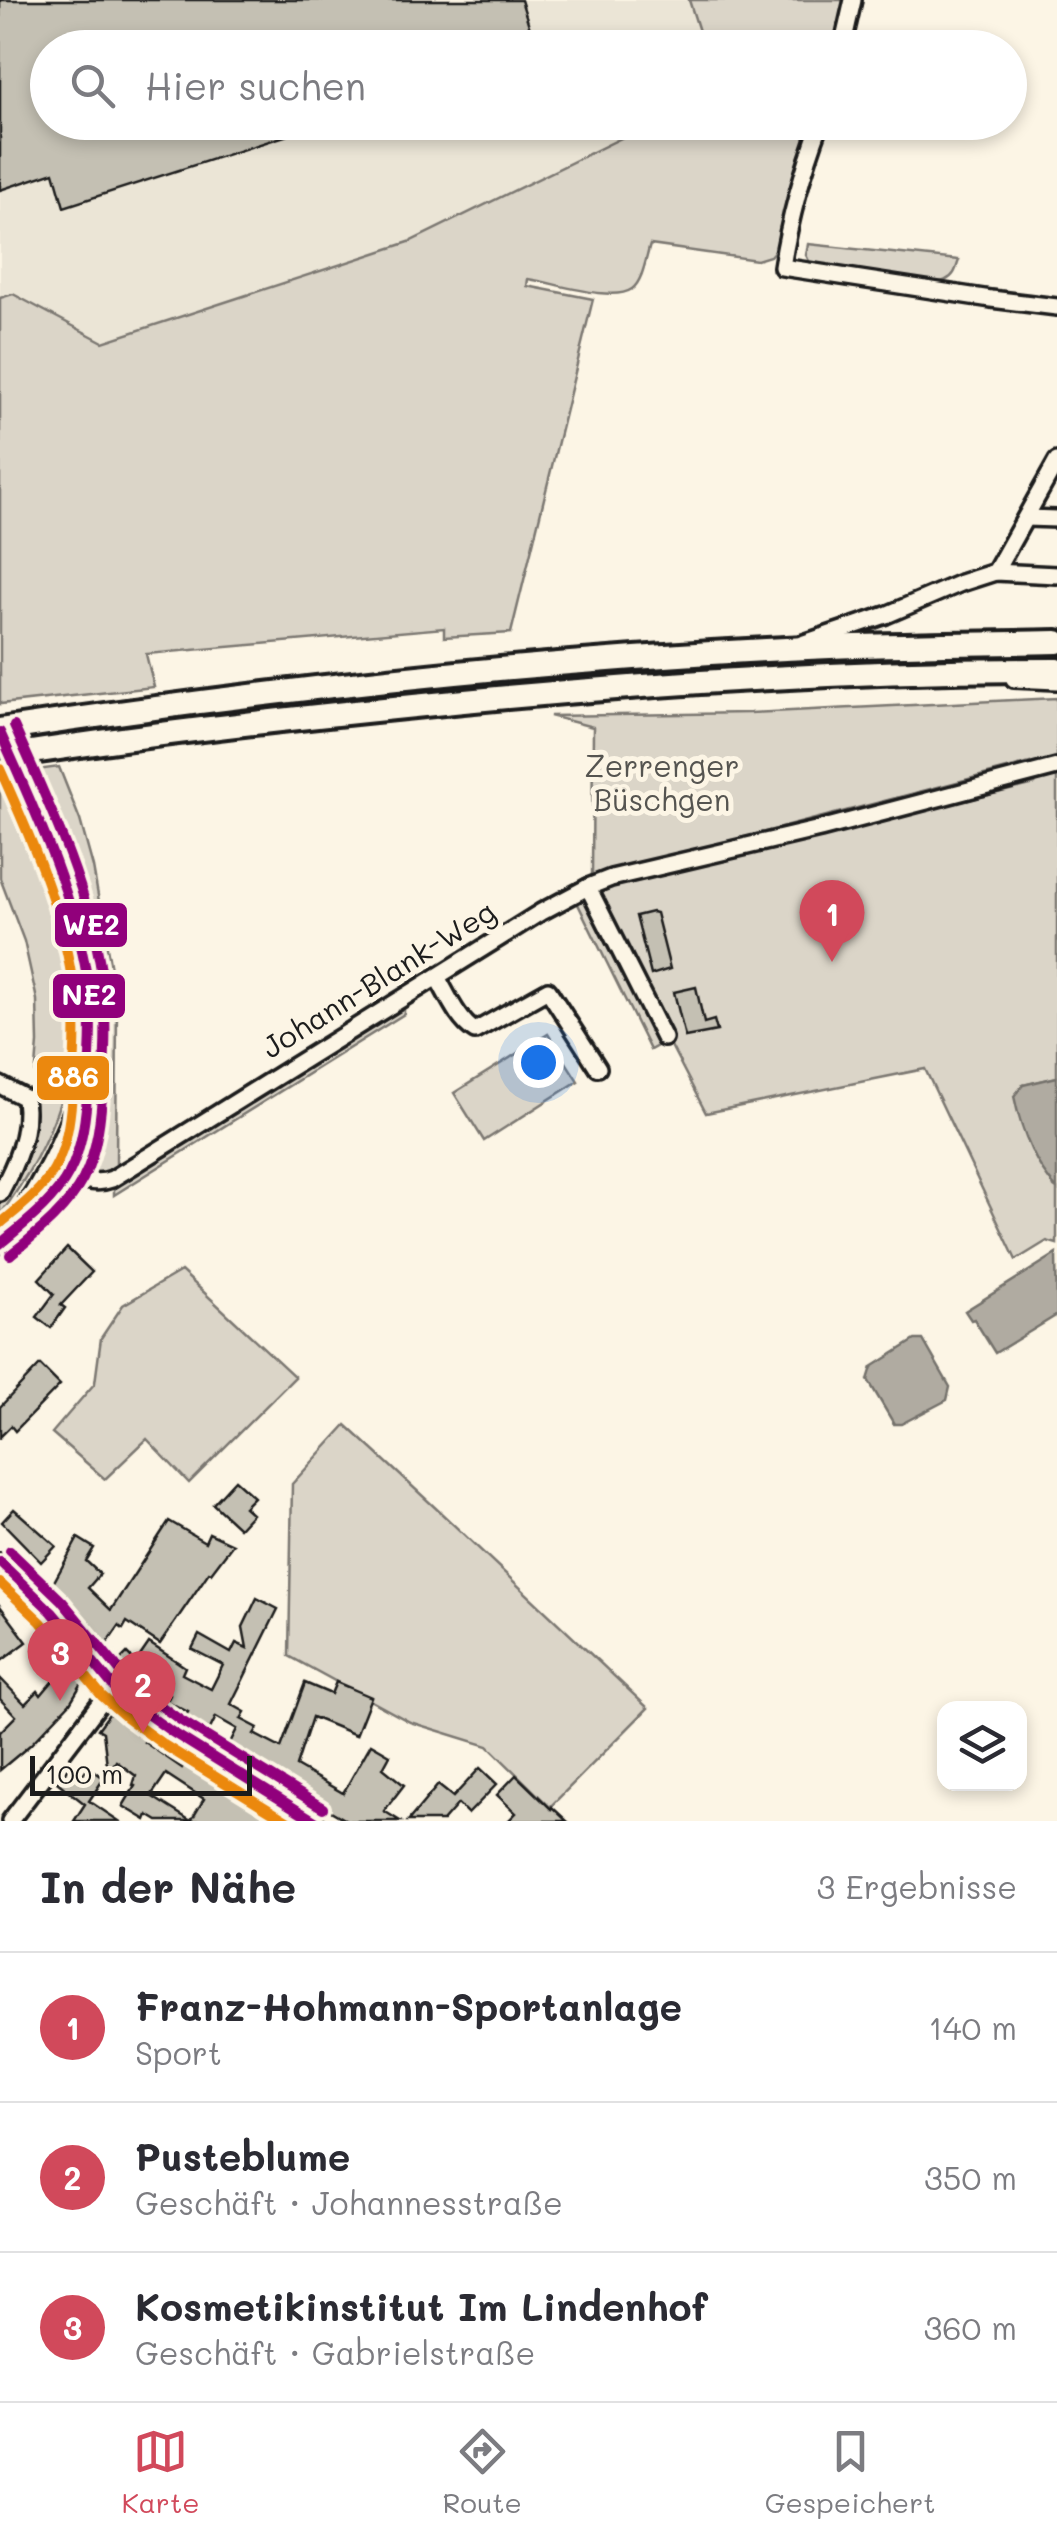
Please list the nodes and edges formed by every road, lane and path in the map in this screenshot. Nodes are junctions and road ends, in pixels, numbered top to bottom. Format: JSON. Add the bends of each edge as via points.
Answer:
{"nodes":[{"id":1,"x":853,"y":0,"type":"edge"},
{"id":2,"x":846,"y":30,"type":"edge"},
{"id":3,"x":814,"y":140,"type":"edge"},
{"id":4,"x":1057,"y":307,"type":"edge"},
{"id":5,"x":1056,"y":464,"type":"edge"},
{"id":6,"x":1026,"y":518,"type":"junction"},
{"id":7,"x":1057,"y":519,"type":"edge"},
{"id":8,"x":995,"y":572,"type":"junction"},
{"id":9,"x":1057,"y":574,"type":"edge"},
{"id":10,"x":1057,"y":642,"type":"edge"},
{"id":11,"x":783,"y":650,"type":"junction"},
{"id":12,"x":950,"y":670,"type":"junction"},
{"id":13,"x":1057,"y":670,"type":"edge"},
{"id":14,"x":1057,"y":681,"type":"edge"},
{"id":15,"x":0,"y":731,"type":"edge"},
{"id":16,"x":0,"y":757,"type":"edge"},
{"id":17,"x":1057,"y":767,"type":"edge"},
{"id":18,"x":588,"y":887,"type":"junction"},
{"id":19,"x":437,"y":976,"type":"junction"},
{"id":20,"x":664,"y":1038,"type":"dead end"},
{"id":21,"x":90,"y":1062,"type":"junction"},
{"id":22,"x":598,"y":1068,"type":"dead end"},
{"id":23,"x":0,"y":1085,"type":"edge"},
{"id":24,"x":52,"y":1163,"type":"junction"},
{"id":25,"x":70,"y":1172,"type":"junction"},
{"id":26,"x":0,"y":1193,"type":"edge"},
{"id":27,"x":0,"y":1243,"type":"edge"},
{"id":28,"x":0,"y":1562,"type":"edge"},
{"id":29,"x":113,"y":1686,"type":"junction"},
{"id":30,"x":10,"y":1821,"type":"edge"},
{"id":31,"x":315,"y":1821,"type":"edge"}],
"edges":[{"from":1,"to":2,"type":"street"},
{"from":3,"to":4,"type":"street","via":[[782,267]]},
{"from":5,"to":6,"type":"street"},
{"from":6,"to":7,"type":"street"},
{"from":6,"to":8,"type":"street"},
{"from":8,"to":9,"type":"street"},
{"from":8,"to":11,"type":"street"},
{"from":10,"to":11,"type":"highway"},
{"from":11,"to":15,"type":"highway","via":[[264,694]]},
{"from":12,"to":13,"type":"highway"},
{"from":12,"to":14,"type":"street"},
{"from":12,"to":16,"type":"highway","via":[[555,692],[266,720]]},
{"from":15,"to":21,"type":"street","bridge":true,"via":[[76,928],[87,978]]},
{"from":17,"to":18,"type":"street","name":"Johann-Blank-Weg"},
{"from":18,"to":19,"type":"street","name":"Johann-Blank-Weg"},
{"from":18,"to":20,"type":"street"},
{"from":19,"to":22,"type":"street","via":[[475,1031],[548,990]]},
{"from":19,"to":25,"type":"street","name":"Johann-Blank-Weg","via":[[112,1179],[96,1184]]},
{"from":21,"to":24,"type":"street"},
{"from":21,"to":25,"type":"street"},
{"from":23,"to":26,"type":"street","via":[[24,1098],[27,1114],[18,1156]]},
{"from":24,"to":25,"type":"street","name":"Johann-Blank-Weg"},
{"from":24,"to":27,"type":"street"},
{"from":25,"to":27,"type":"street"},
{"from":28,"to":29,"type":"street"},
{"from":29,"to":30,"type":"street"},
{"from":29,"to":31,"type":"street","via":[[172,1732]]}]}
